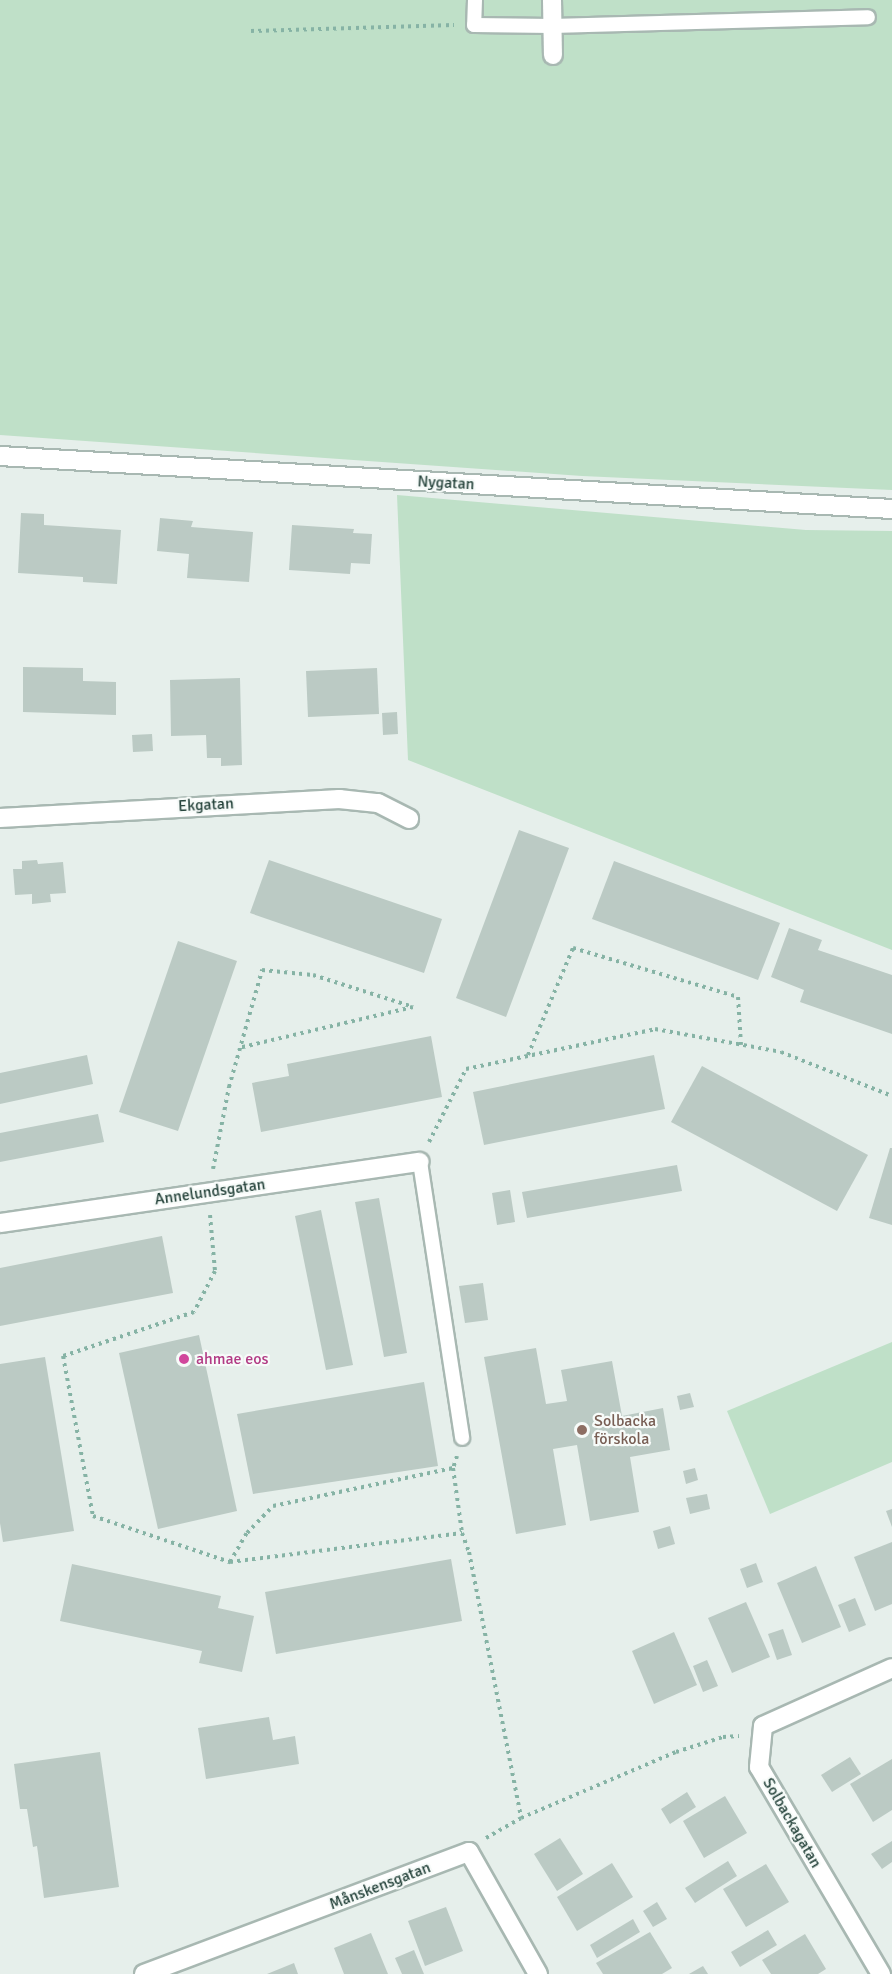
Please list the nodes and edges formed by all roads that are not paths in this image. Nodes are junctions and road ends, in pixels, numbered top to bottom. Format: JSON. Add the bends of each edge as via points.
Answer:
{"nodes":[{"id":1,"x":475,"y":0,"type":"edge"},
{"id":2,"x":552,"y":0,"type":"edge"},
{"id":3,"x":868,"y":17,"type":"dead end"},
{"id":4,"x":552,"y":26,"type":"junction"},
{"id":5,"x":553,"y":55,"type":"dead end"},
{"id":6,"x":0,"y":456,"type":"edge"},
{"id":7,"x":892,"y":509,"type":"edge"},
{"id":8,"x":0,"y":818,"type":"edge"},
{"id":9,"x":409,"y":819,"type":"dead end"},
{"id":10,"x":420,"y":1162,"type":"joint"},
{"id":11,"x":0,"y":1222,"type":"edge"},
{"id":12,"x":462,"y":1438,"type":"road end"},
{"id":13,"x":892,"y":1668,"type":"edge"},
{"id":14,"x":155,"y":1972,"type":"edge"},
{"id":15,"x":538,"y":1974,"type":"edge"},
{"id":16,"x":880,"y":1974,"type":"edge"}],
"edges":[{"from":1,"to":4,"type":"lane","via":[[474,25]]},
{"from":2,"to":4,"type":"street"},
{"from":3,"to":4,"type":"lane"},
{"from":4,"to":5,"type":"street"},
{"from":6,"to":7,"type":"street","name":"Nygatan"},
{"from":8,"to":9,"type":"street","name":"Ekgatan","via":[[339,799],[378,802]]},
{"from":10,"to":11,"type":"street","name":"Annelundsgatan"},
{"from":10,"to":12,"type":"lane"},
{"from":13,"to":16,"type":"street","name":"Solbackagatan","via":[[763,1726],[759,1767]]},
{"from":14,"to":15,"type":"street","name":"Månskensgatan","via":[[469,1852]]}]}
